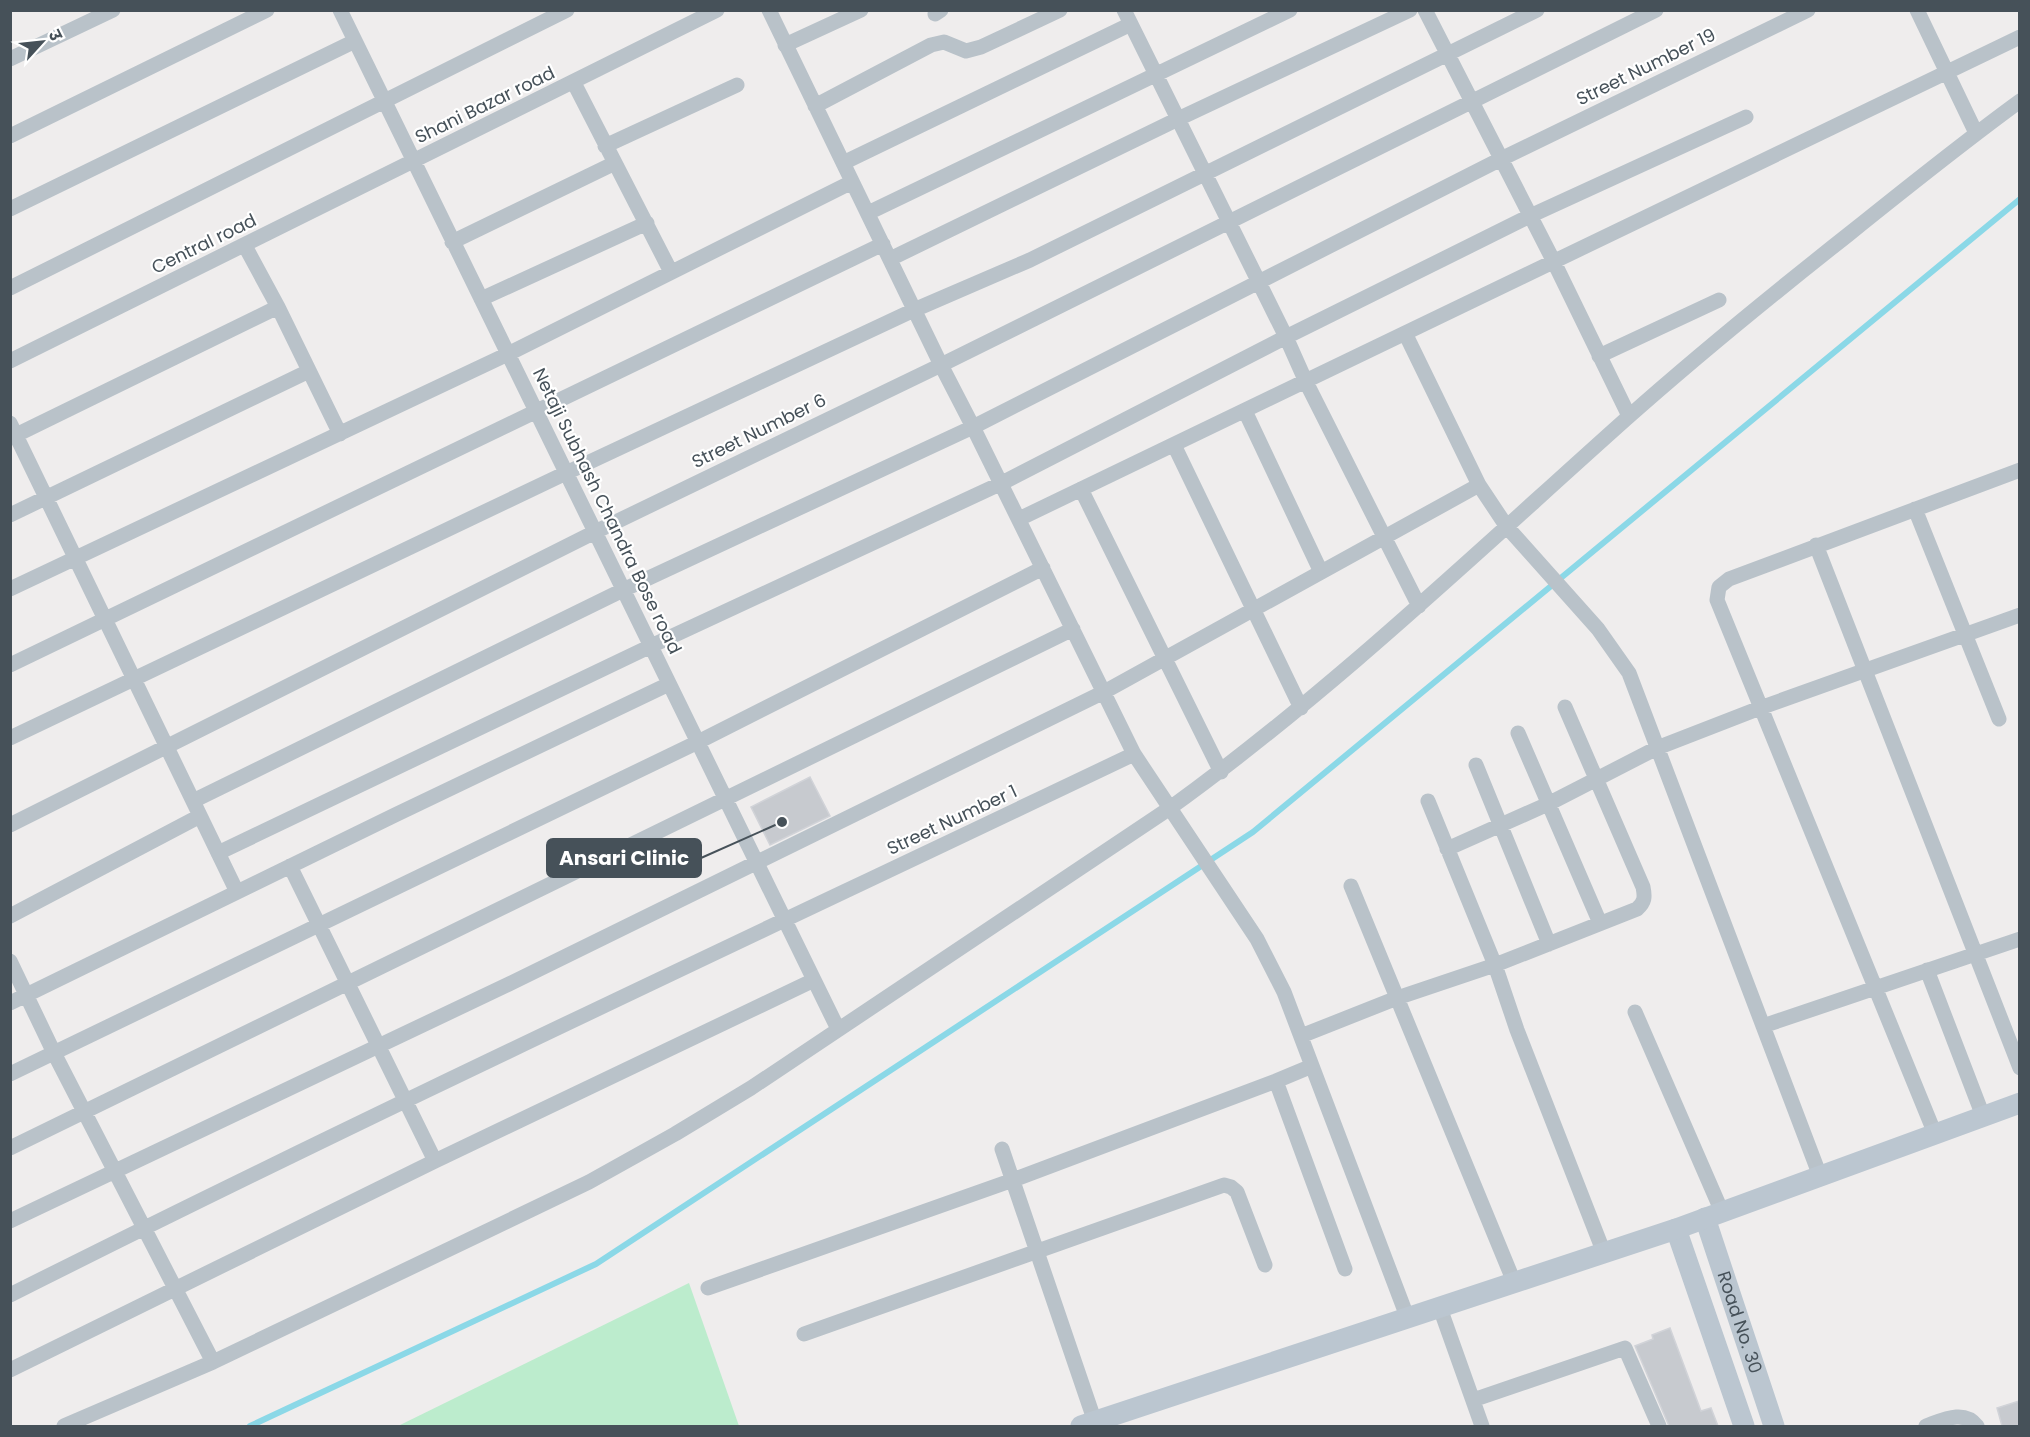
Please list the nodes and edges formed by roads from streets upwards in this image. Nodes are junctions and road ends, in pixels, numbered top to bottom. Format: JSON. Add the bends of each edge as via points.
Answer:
{"nodes":[{"id":1,"x":113,"y":10,"type":"edge"},
{"id":2,"x":267,"y":10,"type":"edge"},
{"id":3,"x":340,"y":10,"type":"edge"},
{"id":4,"x":567,"y":10,"type":"edge"},
{"id":5,"x":717,"y":10,"type":"edge"},
{"id":6,"x":769,"y":10,"type":"edge"},
{"id":7,"x":861,"y":10,"type":"edge"},
{"id":8,"x":1060,"y":10,"type":"edge"},
{"id":9,"x":1290,"y":10,"type":"edge"},
{"id":10,"x":1410,"y":10,"type":"edge"},
{"id":11,"x":1425,"y":10,"type":"edge"},
{"id":12,"x":1537,"y":10,"type":"edge"},
{"id":13,"x":1656,"y":10,"type":"edge"},
{"id":14,"x":1808,"y":10,"type":"edge"},
{"id":15,"x":1917,"y":10,"type":"edge"},
{"id":16,"x":698,"y":15,"type":"edge"},
{"id":17,"x":1127,"y":17,"type":"edge"},
{"id":18,"x":2019,"y":37,"type":"edge"},
{"id":19,"x":355,"y":41,"type":"junction"},
{"id":20,"x":785,"y":45,"type":"junction"},
{"id":21,"x":1448,"y":55,"type":"junction"},
{"id":22,"x":10,"y":59,"type":"edge"},
{"id":23,"x":1946,"y":71,"type":"junction"},
{"id":24,"x":1156,"y":75,"type":"junction"},
{"id":25,"x":574,"y":83,"type":"junction"},
{"id":26,"x":737,"y":85,"type":"dead end"},
{"id":27,"x":2019,"y":101,"type":"edge"},
{"id":28,"x":385,"y":102,"type":"junction"},
{"id":29,"x":1472,"y":102,"type":"junction"},
{"id":30,"x":815,"y":106,"type":"junction"},
{"id":31,"x":1746,"y":117,"type":"dead end"},
{"id":32,"x":1178,"y":119,"type":"junction"},
{"id":33,"x":1976,"y":133,"type":"junction"},
{"id":34,"x":10,"y":136,"type":"edge"},
{"id":35,"x":605,"y":146,"type":"junction"},
{"id":36,"x":1501,"y":159,"type":"junction"},
{"id":37,"x":414,"y":162,"type":"junction"},
{"id":38,"x":615,"y":163,"type":"junction"},
{"id":39,"x":843,"y":163,"type":"junction"},
{"id":40,"x":1205,"y":173,"type":"junction"},
{"id":41,"x":852,"y":182,"type":"junction"},
{"id":42,"x":10,"y":209,"type":"edge"},
{"id":43,"x":867,"y":213,"type":"junction"},
{"id":44,"x":1530,"y":216,"type":"junction"},
{"id":45,"x":1228,"y":222,"type":"junction"},
{"id":46,"x":646,"y":223,"type":"junction"},
{"id":47,"x":452,"y":242,"type":"junction"},
{"id":48,"x":883,"y":244,"type":"junction"},
{"id":49,"x":245,"y":246,"type":"junction"},
{"id":50,"x":890,"y":259,"type":"junction"},
{"id":51,"x":1553,"y":260,"type":"junction"},
{"id":52,"x":671,"y":272,"type":"junction"},
{"id":53,"x":1258,"y":282,"type":"junction"},
{"id":54,"x":10,"y":288,"type":"edge"},
{"id":55,"x":481,"y":299,"type":"junction"},
{"id":56,"x":1719,"y":300,"type":"dead end"},
{"id":57,"x":278,"y":308,"type":"junction"},
{"id":58,"x":914,"y":310,"type":"junction"},
{"id":59,"x":1405,"y":333,"type":"junction"},
{"id":60,"x":1286,"y":337,"type":"junction"},
{"id":61,"x":508,"y":354,"type":"junction"},
{"id":62,"x":1599,"y":356,"type":"junction"},
{"id":63,"x":10,"y":361,"type":"edge"},
{"id":64,"x":941,"y":365,"type":"junction"},
{"id":65,"x":309,"y":371,"type":"junction"},
{"id":66,"x":1306,"y":382,"type":"junction"},
{"id":67,"x":536,"y":411,"type":"junction"},
{"id":68,"x":1245,"y":411,"type":"junction"},
{"id":69,"x":1629,"y":416,"type":"junction"},
{"id":70,"x":974,"y":427,"type":"junction"},
{"id":71,"x":12,"y":432,"type":"edge"},
{"id":72,"x":340,"y":434,"type":"junction"},
{"id":73,"x":1174,"y":445,"type":"junction"},
{"id":74,"x":2016,"y":471,"type":"edge"},
{"id":75,"x":566,"y":473,"type":"junction"},
{"id":76,"x":1002,"y":483,"type":"junction"},
{"id":77,"x":1479,"y":485,"type":"junction"},
{"id":78,"x":2019,"y":487,"type":"edge"},
{"id":79,"x":1081,"y":489,"type":"junction"},
{"id":80,"x":47,"y":498,"type":"junction"},
{"id":81,"x":1915,"y":509,"type":"junction"},
{"id":82,"x":10,"y":515,"type":"edge"},
{"id":83,"x":1019,"y":519,"type":"junction"},
{"id":84,"x":595,"y":532,"type":"junction"},
{"id":85,"x":1512,"y":533,"type":"junction"},
{"id":86,"x":1384,"y":538,"type":"junction"},
{"id":87,"x":1816,"y":545,"type":"junction"},
{"id":88,"x":75,"y":557,"type":"junction"},
{"id":89,"x":1043,"y":568,"type":"junction"},
{"id":90,"x":1321,"y":572,"type":"junction"},
{"id":91,"x":10,"y":589,"type":"edge"},
{"id":92,"x":623,"y":590,"type":"junction"},
{"id":93,"x":1419,"y":606,"type":"junction"},
{"id":94,"x":1252,"y":609,"type":"junction"},
{"id":95,"x":2019,"y":615,"type":"edge"},
{"id":96,"x":106,"y":620,"type":"junction"},
{"id":97,"x":1073,"y":629,"type":"junction"},
{"id":98,"x":1966,"y":633,"type":"junction"},
{"id":99,"x":651,"y":646,"type":"junction"},
{"id":100,"x":1164,"y":657,"type":"junction"},
{"id":101,"x":10,"y":665,"type":"edge"},
{"id":102,"x":1865,"y":669,"type":"junction"},
{"id":103,"x":134,"y":678,"type":"junction"},
{"id":104,"x":669,"y":684,"type":"junction"},
{"id":105,"x":1104,"y":692,"type":"junction"},
{"id":106,"x":1565,"y":706,"type":"dead end"},
{"id":107,"x":1301,"y":708,"type":"junction"},
{"id":108,"x":1760,"y":708,"type":"junction"},
{"id":109,"x":1999,"y":719,"type":"dead end"},
{"id":110,"x":1518,"y":733,"type":"dead end"},
{"id":111,"x":10,"y":738,"type":"edge"},
{"id":112,"x":698,"y":742,"type":"junction"},
{"id":113,"x":166,"y":746,"type":"junction"},
{"id":114,"x":1657,"y":748,"type":"junction"},
{"id":115,"x":1134,"y":754,"type":"junction"},
{"id":116,"x":1476,"y":765,"type":"dead end"},
{"id":117,"x":1221,"y":772,"type":"junction"},
{"id":118,"x":1597,"y":779,"type":"junction"},
{"id":119,"x":726,"y":800,"type":"junction"},
{"id":120,"x":193,"y":801,"type":"junction"},
{"id":121,"x":1428,"y":801,"type":"dead end"},
{"id":122,"x":1548,"y":804,"type":"junction"},
{"id":123,"x":1170,"y":808,"type":"junction"},
{"id":124,"x":200,"y":816,"type":"junction"},
{"id":125,"x":10,"y":825,"type":"edge"},
{"id":126,"x":1499,"y":827,"type":"junction"},
{"id":127,"x":1447,"y":849,"type":"junction"},
{"id":128,"x":218,"y":853,"type":"junction"},
{"id":129,"x":756,"y":861,"type":"junction"},
{"id":130,"x":290,"y":866,"type":"junction"},
{"id":131,"x":1351,"y":886,"type":"dead end"},
{"id":132,"x":237,"y":892,"type":"junction"},
{"id":133,"x":10,"y":916,"type":"edge"},
{"id":134,"x":786,"y":920,"type":"junction"},
{"id":135,"x":1600,"y":923,"type":"junction"},
{"id":136,"x":319,"y":925,"type":"junction"},
{"id":137,"x":2019,"y":939,"type":"edge"},
{"id":138,"x":1549,"y":944,"type":"junction"},
{"id":139,"x":1975,"y":954,"type":"junction"},
{"id":140,"x":10,"y":962,"type":"edge"},
{"id":141,"x":1495,"y":965,"type":"junction"},
{"id":142,"x":1927,"y":970,"type":"junction"},
{"id":143,"x":814,"y":980,"type":"junction"},
{"id":144,"x":347,"y":985,"type":"junction"},
{"id":145,"x":1875,"y":988,"type":"junction"},
{"id":146,"x":27,"y":995,"type":"junction"},
{"id":147,"x":1397,"y":998,"type":"junction"},
{"id":148,"x":10,"y":1003,"type":"edge"},
{"id":149,"x":1635,"y":1011,"type":"dead end"},
{"id":150,"x":1763,"y":1026,"type":"junction"},
{"id":151,"x":838,"y":1029,"type":"junction"},
{"id":152,"x":1301,"y":1036,"type":"junction"},
{"id":153,"x":377,"y":1046,"type":"junction"},
{"id":154,"x":54,"y":1053,"type":"junction"},
{"id":155,"x":1312,"y":1066,"type":"junction"},
{"id":156,"x":2019,"y":1068,"type":"edge"},
{"id":157,"x":10,"y":1074,"type":"edge"},
{"id":158,"x":1276,"y":1081,"type":"junction"},
{"id":159,"x":405,"y":1102,"type":"junction"},
{"id":160,"x":2019,"y":1103,"type":"edge"},
{"id":161,"x":84,"y":1111,"type":"junction"},
{"id":162,"x":1983,"y":1116,"type":"junction"},
{"id":163,"x":1935,"y":1134,"type":"junction"},
{"id":164,"x":10,"y":1148,"type":"edge"},
{"id":165,"x":1002,"y":1149,"type":"dead end"},
{"id":166,"x":435,"y":1161,"type":"junction"},
{"id":167,"x":116,"y":1170,"type":"junction"},
{"id":168,"x":1820,"y":1176,"type":"junction"},
{"id":169,"x":1013,"y":1180,"type":"junction"},
{"id":170,"x":1713,"y":1215,"type":"junction"},
{"id":171,"x":10,"y":1221,"type":"edge"},
{"id":172,"x":145,"y":1227,"type":"junction"},
{"id":173,"x":1676,"y":1229,"type":"junction"},
{"id":174,"x":1037,"y":1252,"type":"junction"},
{"id":175,"x":1604,"y":1252,"type":"junction"},
{"id":176,"x":1265,"y":1265,"type":"dead end"},
{"id":177,"x":1345,"y":1269,"type":"dead end"},
{"id":178,"x":1514,"y":1282,"type":"junction"},
{"id":179,"x":708,"y":1288,"type":"dead end"},
{"id":180,"x":175,"y":1290,"type":"junction"},
{"id":181,"x":10,"y":1295,"type":"edge"},
{"id":182,"x":1440,"y":1308,"type":"junction"},
{"id":183,"x":1408,"y":1318,"type":"junction"},
{"id":184,"x":804,"y":1334,"type":"dead end"},
{"id":185,"x":213,"y":1362,"type":"junction"},
{"id":186,"x":10,"y":1370,"type":"edge"},
{"id":187,"x":1473,"y":1400,"type":"junction"},
{"id":188,"x":1088,"y":1424,"type":"edge"},
{"id":189,"x":64,"y":1426,"type":"edge"},
{"id":190,"x":1482,"y":1426,"type":"edge"},
{"id":191,"x":1659,"y":1426,"type":"edge"},
{"id":192,"x":1744,"y":1426,"type":"edge"},
{"id":193,"x":1774,"y":1426,"type":"edge"},
{"id":194,"x":1926,"y":1426,"type":"edge"},
{"id":195,"x":1977,"y":1426,"type":"edge"}],
"edges":[{"from":1,"to":22,"type":"street"},
{"from":2,"to":34,"type":"street"},
{"from":3,"to":19,"type":"street","name":"Netaji Subhash Chandra Bose road"},
{"from":4,"to":28,"type":"street"},
{"from":5,"to":16,"type":"street","name":"Shani Bazar road"},
{"from":6,"to":20,"type":"street"},
{"from":7,"to":20,"type":"street"},
{"from":8,"to":30,"type":"street","via":[[981,47],[966,51],[944,42],[931,45]]},
{"from":9,"to":24,"type":"street"},
{"from":10,"to":32,"type":"street"},
{"from":11,"to":21,"type":"street"},
{"from":12,"to":21,"type":"street"},
{"from":13,"to":29,"type":"street","name":"Street Number 6"},
{"from":14,"to":36,"type":"street","name":"Street Number 19"},
{"from":15,"to":23,"type":"street"},
{"from":16,"to":25,"type":"street","name":"Shani Bazar road"},
{"from":17,"to":24,"type":"street"},
{"from":17,"to":39,"type":"street"},
{"from":18,"to":23,"type":"street"},
{"from":19,"to":28,"type":"street","name":"Netaji Subhash Chandra Bose road"},
{"from":19,"to":42,"type":"street"},
{"from":20,"to":30,"type":"street"},
{"from":21,"to":29,"type":"street"},
{"from":21,"to":40,"type":"street"},
{"from":23,"to":33,"type":"street"},
{"from":23,"to":51,"type":"street"},
{"from":24,"to":32,"type":"street"},
{"from":24,"to":43,"type":"street"},
{"from":25,"to":35,"type":"street"},
{"from":25,"to":37,"type":"street","name":"Shani Bazar road"},
{"from":26,"to":35,"type":"street"},
{"from":27,"to":33,"type":"street"},
{"from":28,"to":37,"type":"street","name":"Netaji Subhash Chandra Bose road"},
{"from":28,"to":54,"type":"street"},
{"from":29,"to":36,"type":"street"},
{"from":29,"to":45,"type":"street","name":"Street Number 6"},
{"from":30,"to":39,"type":"street"},
{"from":31,"to":44,"type":"street"},
{"from":32,"to":40,"type":"street"},
{"from":32,"to":50,"type":"street"},
{"from":33,"to":69,"type":"street","via":[[1759,306]]},
{"from":35,"to":38,"type":"street"},
{"from":36,"to":44,"type":"street"},
{"from":36,"to":53,"type":"street","name":"Street Number 19"},
{"from":37,"to":47,"type":"street","name":"Netaji Subhash Chandra Bose road"},
{"from":37,"to":49,"type":"street","name":"Central road"},
{"from":38,"to":46,"type":"street"},
{"from":38,"to":47,"type":"street"},
{"from":39,"to":41,"type":"street"},
{"from":40,"to":45,"type":"street"},
{"from":40,"to":58,"type":"street","via":[[1030,260]]},
{"from":41,"to":43,"type":"street"},
{"from":41,"to":52,"type":"street"},
{"from":43,"to":48,"type":"street"},
{"from":44,"to":51,"type":"street"},
{"from":44,"to":60,"type":"street"},
{"from":45,"to":53,"type":"street"},
{"from":45,"to":64,"type":"street","name":"Street Number 6"},
{"from":46,"to":52,"type":"street"},
{"from":46,"to":55,"type":"street"},
{"from":47,"to":55,"type":"street","name":"Netaji Subhash Chandra Bose road"},
{"from":48,"to":50,"type":"street"},
{"from":48,"to":67,"type":"street"},
{"from":49,"to":57,"type":"street"},
{"from":49,"to":63,"type":"street","name":"Central road"},
{"from":50,"to":58,"type":"street"},
{"from":51,"to":59,"type":"street"},
{"from":51,"to":62,"type":"street"},
{"from":52,"to":61,"type":"street"},
{"from":53,"to":60,"type":"street"},
{"from":53,"to":70,"type":"street","name":"Street Number 19"},
{"from":55,"to":61,"type":"street","name":"Netaji Subhash Chandra Bose road"},
{"from":56,"to":62,"type":"street"},
{"from":57,"to":65,"type":"street"},
{"from":57,"to":71,"type":"street"},
{"from":58,"to":64,"type":"street"},
{"from":58,"to":75,"type":"street"},
{"from":59,"to":66,"type":"street"},
{"from":59,"to":77,"type":"street"},
{"from":60,"to":66,"type":"street"},
{"from":60,"to":76,"type":"street"},
{"from":61,"to":67,"type":"street","name":"Netaji Subhash Chandra Bose road"},
{"from":61,"to":72,"type":"street"},
{"from":62,"to":69,"type":"street"},
{"from":64,"to":70,"type":"street"},
{"from":64,"to":84,"type":"street","name":"Street Number 6"},
{"from":65,"to":72,"type":"street"},
{"from":65,"to":80,"type":"street"},
{"from":66,"to":68,"type":"street"},
{"from":66,"to":86,"type":"street"},
{"from":67,"to":75,"type":"street","name":"Netaji Subhash Chandra Bose road"},
{"from":67,"to":96,"type":"street"},
{"from":68,"to":73,"type":"street"},
{"from":68,"to":90,"type":"street"},
{"from":69,"to":85,"type":"street"},
{"from":70,"to":76,"type":"street"},
{"from":70,"to":92,"type":"street","name":"Street Number 19"},
{"from":71,"to":80,"type":"street"},
{"from":72,"to":88,"type":"street"},
{"from":73,"to":79,"type":"street"},
{"from":73,"to":94,"type":"street"},
{"from":74,"to":78,"type":"street"},
{"from":74,"to":81,"type":"street"},
{"from":75,"to":84,"type":"street","name":"Netaji Subhash Chandra Bose road"},
{"from":75,"to":103,"type":"street"},
{"from":76,"to":83,"type":"street"},
{"from":76,"to":99,"type":"street"},
{"from":77,"to":85,"type":"street"},
{"from":77,"to":86,"type":"street"},
{"from":79,"to":83,"type":"street"},
{"from":79,"to":100,"type":"street"},
{"from":80,"to":82,"type":"street"},
{"from":80,"to":88,"type":"street"},
{"from":81,"to":87,"type":"street"},
{"from":81,"to":98,"type":"street"},
{"from":83,"to":89,"type":"street"},
{"from":84,"to":92,"type":"street","name":"Netaji Subhash Chandra Bose road"},
{"from":84,"to":113,"type":"street","name":"Street Number 6"},
{"from":85,"to":93,"type":"street"},
{"from":85,"to":114,"type":"street","via":[[1598,629],[1629,673]]},
{"from":86,"to":90,"type":"street"},
{"from":86,"to":93,"type":"street"},
{"from":87,"to":102,"type":"street"},
{"from":87,"to":108,"type":"street","via":[[1729,579],[1719,587],[1717,600]]},
{"from":88,"to":91,"type":"street"},
{"from":88,"to":96,"type":"street"},
{"from":89,"to":97,"type":"street"},
{"from":89,"to":112,"type":"street"},
{"from":90,"to":94,"type":"street"},
{"from":92,"to":99,"type":"street","name":"Netaji Subhash Chandra Bose road"},
{"from":92,"to":120,"type":"street","name":"Street Number 19"},
{"from":93,"to":107,"type":"street"},
{"from":94,"to":100,"type":"street"},
{"from":94,"to":107,"type":"street"},
{"from":95,"to":98,"type":"street"},
{"from":96,"to":101,"type":"street"},
{"from":96,"to":103,"type":"street"},
{"from":97,"to":105,"type":"street"},
{"from":97,"to":119,"type":"street"},
{"from":98,"to":102,"type":"street"},
{"from":98,"to":109,"type":"street"},
{"from":99,"to":104,"type":"street","name":"Netaji Subhash Chandra Bose road"},
{"from":99,"to":128,"type":"street"},
{"from":100,"to":105,"type":"street"},
{"from":100,"to":117,"type":"street"},
{"from":102,"to":108,"type":"street"},
{"from":102,"to":139,"type":"street"},
{"from":103,"to":111,"type":"street"},
{"from":103,"to":113,"type":"street"},
{"from":104,"to":112,"type":"street","name":"Netaji Subhash Chandra Bose road"},
{"from":104,"to":130,"type":"street"},
{"from":105,"to":115,"type":"street"},
{"from":105,"to":129,"type":"street"},
{"from":106,"to":118,"type":"street"},
{"from":107,"to":117,"type":"street"},
{"from":108,"to":114,"type":"street"},
{"from":108,"to":145,"type":"street"},
{"from":110,"to":122,"type":"street"},
{"from":112,"to":119,"type":"street","name":"Netaji Subhash Chandra Bose road"},
{"from":112,"to":136,"type":"street"},
{"from":113,"to":120,"type":"street"},
{"from":113,"to":125,"type":"street","name":"Street Number 6"},
{"from":114,"to":118,"type":"street"},
{"from":114,"to":150,"type":"street"},
{"from":115,"to":123,"type":"street"},
{"from":115,"to":134,"type":"street","name":"Street Number 1"},
{"from":116,"to":126,"type":"street"},
{"from":117,"to":123,"type":"street"},
{"from":118,"to":122,"type":"street"},
{"from":118,"to":135,"type":"street","via":[[1645,896],[1637,909]]},
{"from":119,"to":129,"type":"street","name":"Netaji Subhash Chandra Bose road"},
{"from":119,"to":144,"type":"street"},
{"from":120,"to":124,"type":"street"},
{"from":121,"to":127,"type":"street"},
{"from":122,"to":126,"type":"street"},
{"from":122,"to":135,"type":"street"},
{"from":123,"to":151,"type":"street"},
{"from":123,"to":152,"type":"street","via":[[1257,939]]},
{"from":124,"to":128,"type":"street"},
{"from":124,"to":133,"type":"street"},
{"from":126,"to":127,"type":"street"},
{"from":126,"to":138,"type":"street"},
{"from":127,"to":141,"type":"street"},
{"from":128,"to":132,"type":"street"},
{"from":129,"to":134,"type":"street","name":"Netaji Subhash Chandra Bose road"},
{"from":129,"to":153,"type":"street"},
{"from":130,"to":132,"type":"street"},
{"from":130,"to":136,"type":"street"},
{"from":131,"to":147,"type":"street"},
{"from":132,"to":146,"type":"street"},
{"from":134,"to":143,"type":"street","name":"Netaji Subhash Chandra Bose road"},
{"from":134,"to":159,"type":"street","name":"Street Number 1"},
{"from":135,"to":138,"type":"street"},
{"from":136,"to":144,"type":"street"},
{"from":136,"to":154,"type":"street"},
{"from":137,"to":139,"type":"street"},
{"from":138,"to":141,"type":"street"},
{"from":139,"to":142,"type":"street"},
{"from":139,"to":156,"type":"street"},
{"from":140,"to":146,"type":"street"},
{"from":141,"to":147,"type":"street"},
{"from":141,"to":175,"type":"street"},
{"from":142,"to":145,"type":"street"},
{"from":142,"to":162,"type":"street"},
{"from":143,"to":151,"type":"street","name":"Netaji Subhash Chandra Bose road"},
{"from":143,"to":166,"type":"street"},
{"from":144,"to":153,"type":"street"},
{"from":144,"to":161,"type":"street"},
{"from":145,"to":150,"type":"street"},
{"from":145,"to":163,"type":"street"},
{"from":146,"to":148,"type":"street"},
{"from":146,"to":154,"type":"street"},
{"from":147,"to":152,"type":"street"},
{"from":147,"to":178,"type":"street"},
{"from":149,"to":170,"type":"street"},
{"from":150,"to":168,"type":"street"},
{"from":151,"to":185,"type":"street","via":[[751,1088],[589,1182]]},
{"from":152,"to":155,"type":"street"},
{"from":153,"to":159,"type":"street"},
{"from":153,"to":167,"type":"street"},
{"from":154,"to":157,"type":"street"},
{"from":154,"to":161,"type":"street"},
{"from":155,"to":158,"type":"street"},
{"from":155,"to":183,"type":"street"},
{"from":158,"to":169,"type":"street"},
{"from":158,"to":177,"type":"street"},
{"from":159,"to":166,"type":"street"},
{"from":159,"to":172,"type":"street","name":"Street Number 1"},
{"from":160,"to":162,"type":"street"},
{"from":161,"to":164,"type":"street"},
{"from":161,"to":167,"type":"street"},
{"from":162,"to":163,"type":"street"},
{"from":163,"to":168,"type":"street"},
{"from":165,"to":169,"type":"street"},
{"from":166,"to":180,"type":"street"},
{"from":167,"to":171,"type":"street"},
{"from":167,"to":172,"type":"street"},
{"from":168,"to":170,"type":"street"},
{"from":169,"to":174,"type":"street"},
{"from":169,"to":179,"type":"street"},
{"from":170,"to":173,"type":"street"},
{"from":170,"to":193,"type":"street","name":"Road No. 30"},
{"from":172,"to":180,"type":"street"},
{"from":172,"to":181,"type":"street","name":"Street Number 1"},
{"from":173,"to":175,"type":"street"},
{"from":173,"to":192,"type":"street","name":"Road No. 30"},
{"from":174,"to":176,"type":"street","via":[[1224,1185],[1237,1192]]},
{"from":174,"to":184,"type":"street"},
{"from":174,"to":188,"type":"street"},
{"from":175,"to":178,"type":"street"},
{"from":178,"to":182,"type":"street"},
{"from":180,"to":185,"type":"street"},
{"from":180,"to":186,"type":"street"},
{"from":182,"to":183,"type":"street"},
{"from":182,"to":187,"type":"street"},
{"from":183,"to":188,"type":"street"},
{"from":185,"to":189,"type":"street"},
{"from":187,"to":190,"type":"street"},
{"from":187,"to":191,"type":"street","via":[[1625,1347]]},
{"from":194,"to":195,"type":"street","via":[[1964,1416]]}]}
